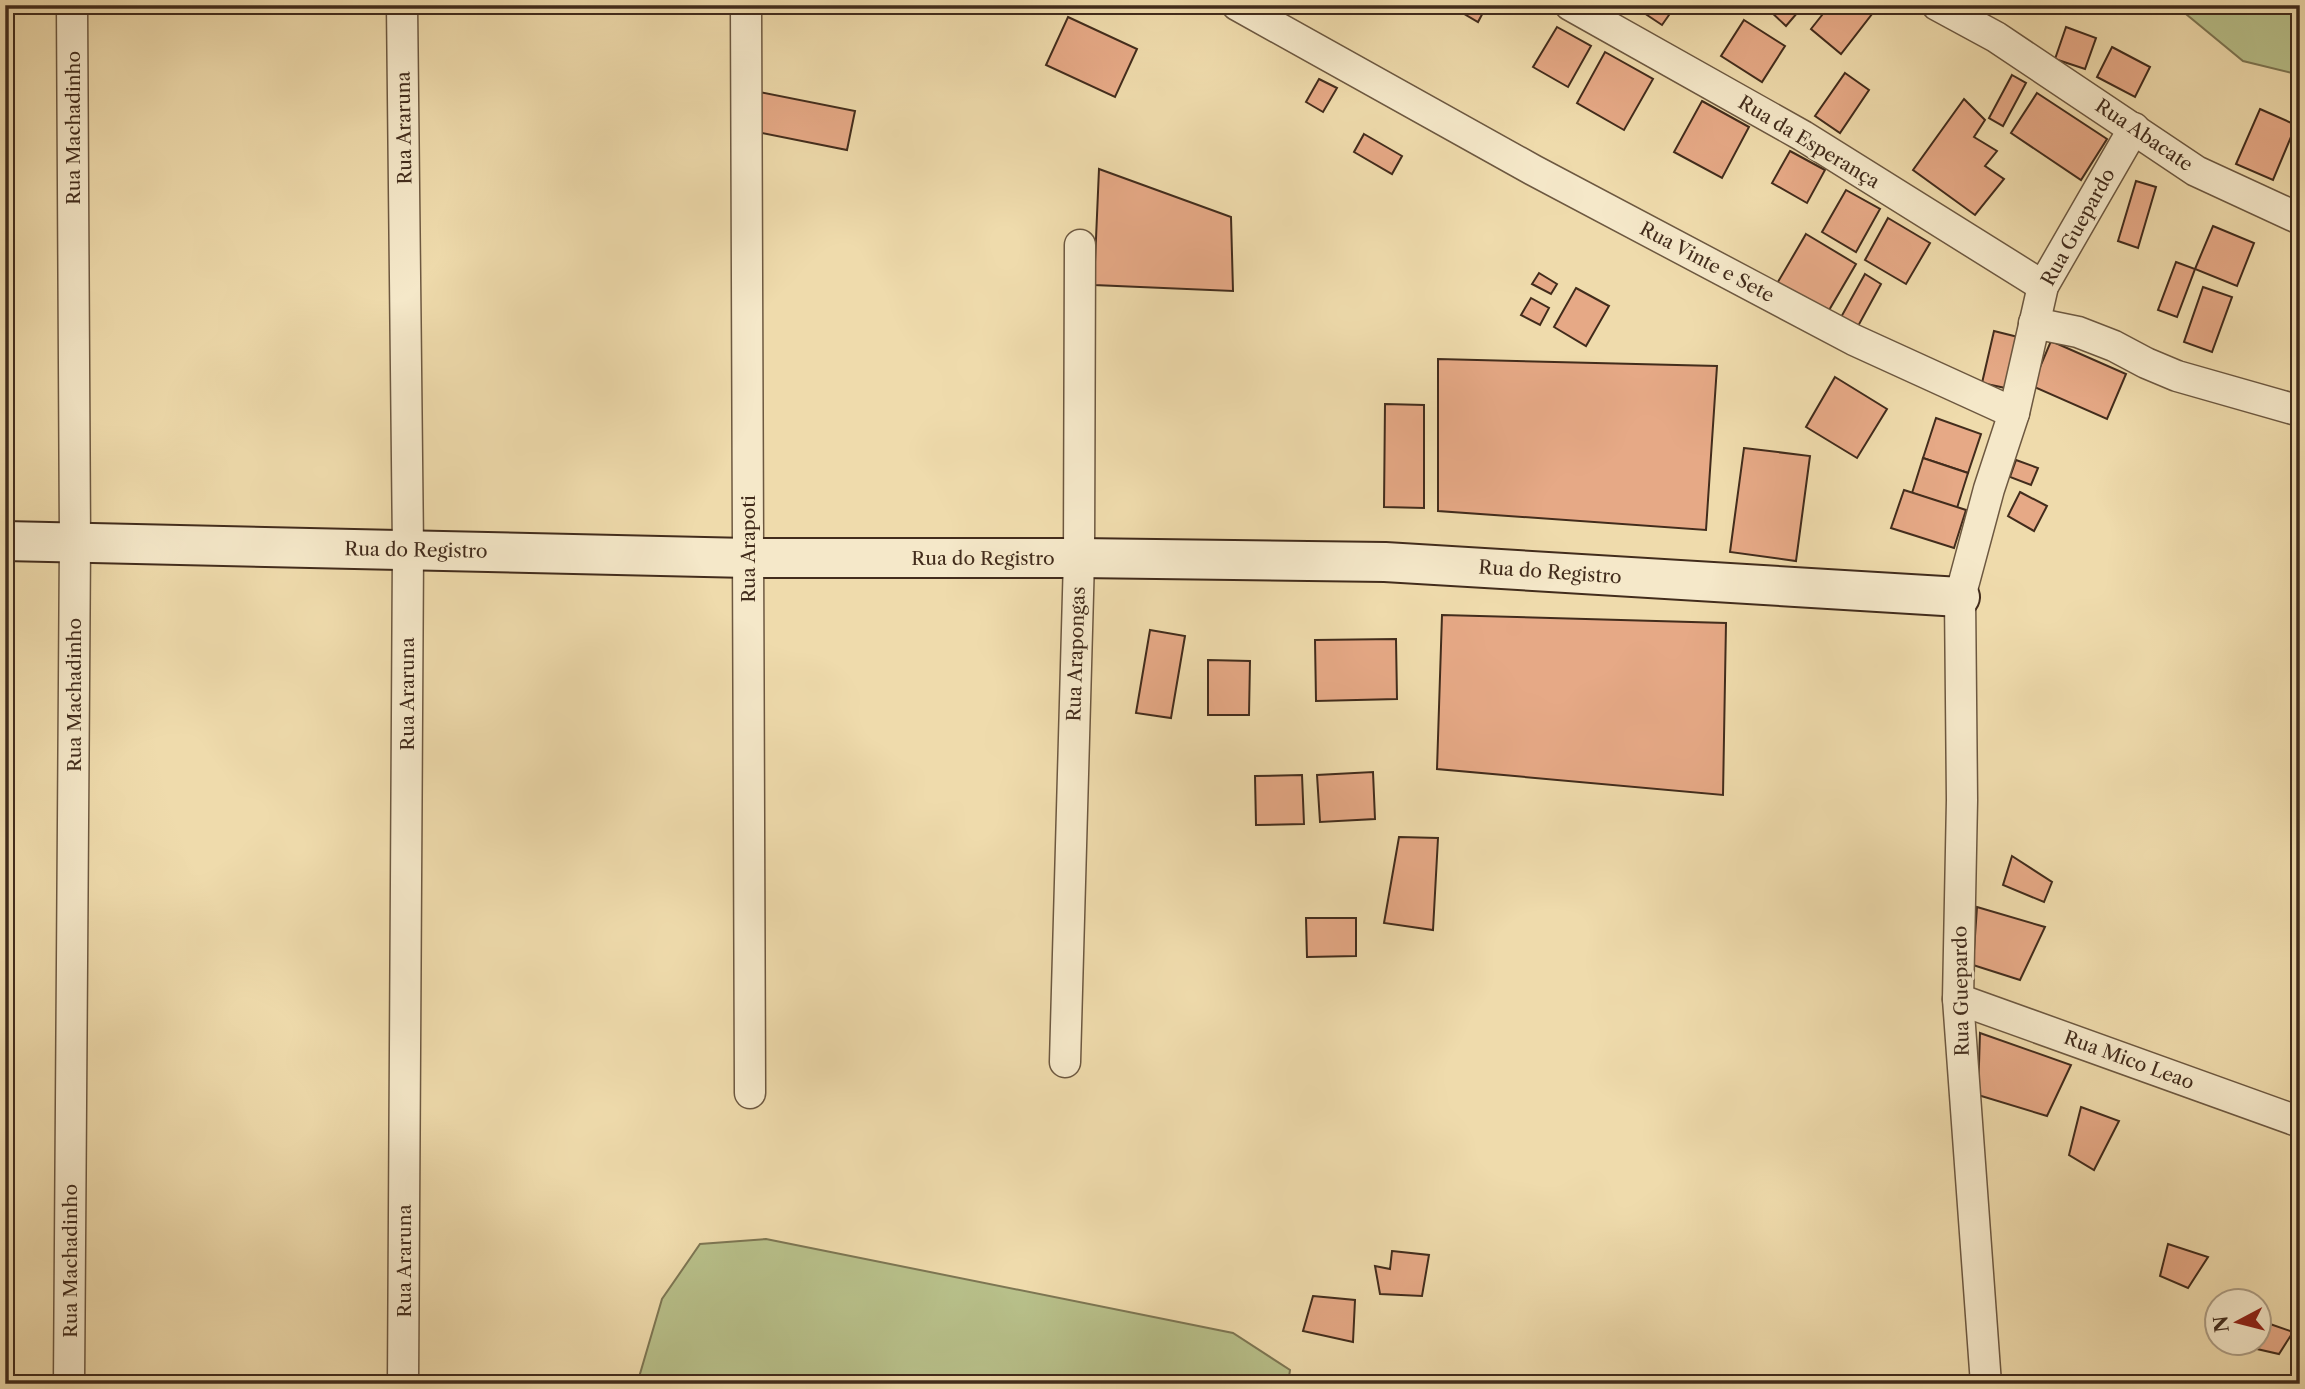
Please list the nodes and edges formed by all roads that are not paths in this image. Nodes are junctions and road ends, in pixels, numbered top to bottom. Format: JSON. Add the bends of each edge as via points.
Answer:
{"nodes":[{"id":1,"x":72,"y":5,"type":"edge"},
{"id":2,"x":402,"y":5,"type":"edge"},
{"id":3,"x":746,"y":5,"type":"edge"},
{"id":4,"x":1237,"y":5,"type":"edge"},
{"id":5,"x":1570,"y":5,"type":"edge"},
{"id":6,"x":1937,"y":5,"type":"edge"},
{"id":7,"x":2134,"y":128,"type":"junction"},
{"id":8,"x":2300,"y":219,"type":"edge"},
{"id":9,"x":1080,"y":245,"type":"dead end"},
{"id":10,"x":2043,"y":286,"type":"junction"},
{"id":11,"x":2034,"y":323,"type":"junction"},
{"id":12,"x":2300,"y":411,"type":"edge"},
{"id":13,"x":2014,"y":413,"type":"junction"},
{"id":14,"x":5,"y":541,"type":"edge"},
{"id":15,"x":75,"y":542,"type":"junction"},
{"id":16,"x":408,"y":549,"type":"junction"},
{"id":17,"x":748,"y":558,"type":"junction"},
{"id":18,"x":1079,"y":558,"type":"junction"},
{"id":19,"x":1960,"y":597,"type":"junction"},
{"id":20,"x":1958,"y":999,"type":"junction"},
{"id":21,"x":1065,"y":1062,"type":"dead end"},
{"id":22,"x":750,"y":1093,"type":"dead end"},
{"id":23,"x":2300,"y":1122,"type":"edge"},
{"id":24,"x":69,"y":1384,"type":"edge"},
{"id":25,"x":403,"y":1384,"type":"edge"},
{"id":26,"x":1986,"y":1384,"type":"edge"}],
"edges":[{"from":1,"to":15,"type":"street","name":"Rua Machadinho"},
{"from":2,"to":16,"type":"street","name":"Rua Araruna"},
{"from":3,"to":17,"type":"street","name":"Rua Arapoti"},
{"from":4,"to":13,"type":"street","name":"Rua Vinte e Sete","via":[[1533,170],[1830,327]]},
{"from":5,"to":10,"type":"street","name":"Rua da Esperança","via":[[1803,136]]},
{"from":6,"to":7,"type":"street","name":"Rua Abacate","via":[[1996,37]]},
{"from":7,"to":8,"type":"street","name":"Rua Abacate","via":[[2196,171]]},
{"from":7,"to":10,"type":"street","name":"Rua Guepardo"},
{"from":9,"to":18,"type":"street","name":"Rua Arapongas"},
{"from":10,"to":11,"type":"street","name":"Rua Guepardo"},
{"from":11,"to":12,"type":"street","via":[[2078,332],[2177,376]]},
{"from":11,"to":13,"type":"street","name":"Rua Guepardo"},
{"from":13,"to":19,"type":"street"},
{"from":14,"to":15,"type":"street","name":"Rua do Registro"},
{"from":15,"to":16,"type":"street","name":"Rua do Registro"},
{"from":15,"to":24,"type":"street","name":"Rua Machadinho"},
{"from":16,"to":17,"type":"street","name":"Rua do Registro"},
{"from":16,"to":25,"type":"street","name":"Rua Araruna"},
{"from":17,"to":18,"type":"street","name":"Rua do Registro"},
{"from":17,"to":22,"type":"street","name":"Rua Arapoti"},
{"from":18,"to":19,"type":"street","name":"Rua do Registro","via":[[1385,562]]},
{"from":18,"to":21,"type":"street","name":"Rua Arapongas"},
{"from":19,"to":20,"type":"street","name":"Rua Guepardo"},
{"from":20,"to":23,"type":"street","name":"Rua Mico Leao"},
{"from":20,"to":26,"type":"street","name":"Rua Guepardo"}]}
